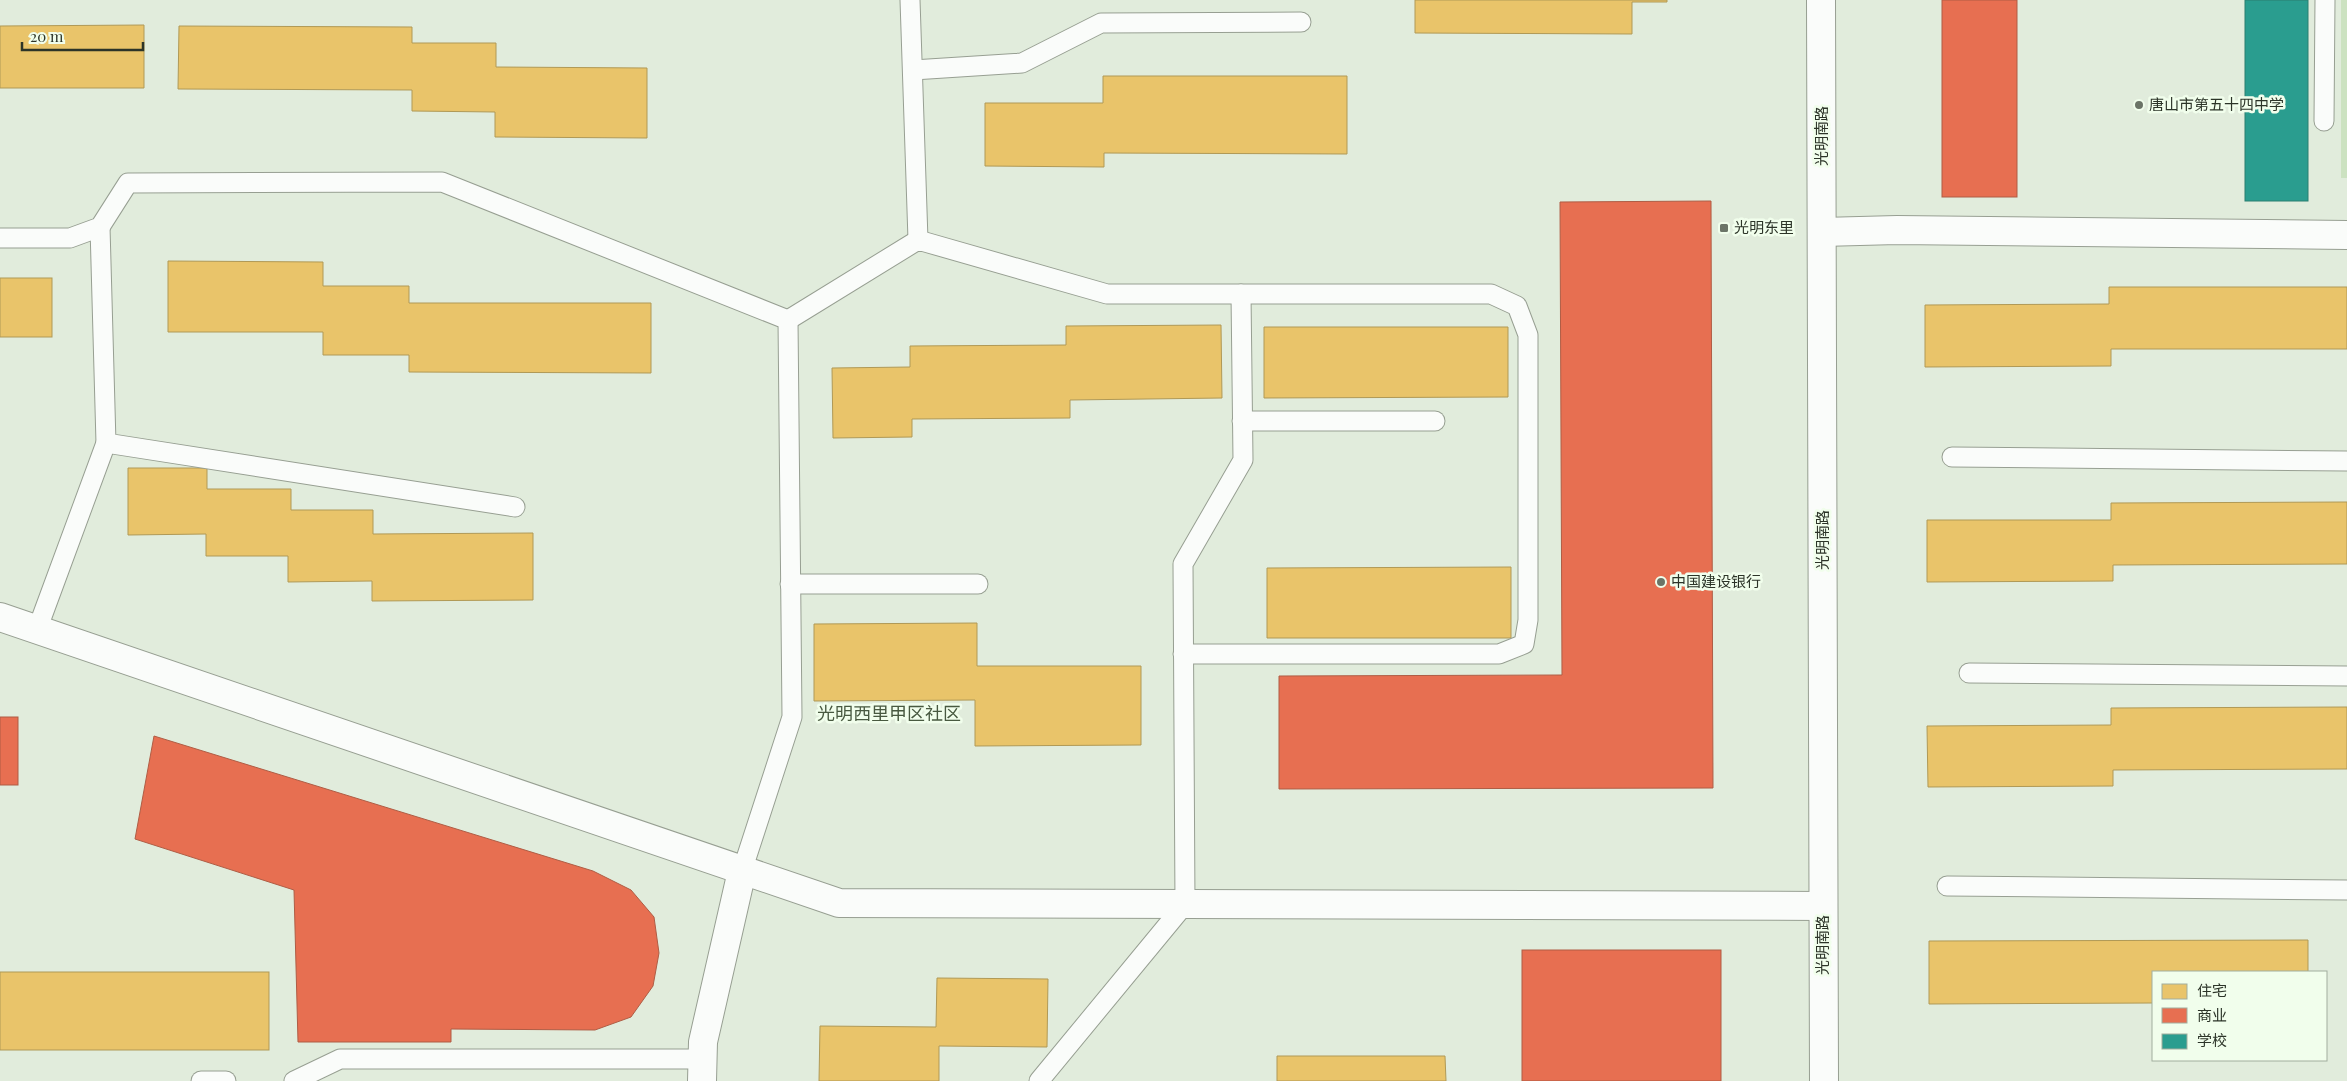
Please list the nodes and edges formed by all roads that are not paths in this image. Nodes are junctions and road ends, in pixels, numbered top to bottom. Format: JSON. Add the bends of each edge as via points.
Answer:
{"nodes":[{"id":1,"x":910,"y":0,"type":"edge"},
{"id":2,"x":1821,"y":0,"type":"edge"},
{"id":3,"x":2325,"y":0,"type":"edge"},
{"id":4,"x":1301,"y":22,"type":"dead end"},
{"id":5,"x":913,"y":70,"type":"junction"},
{"id":6,"x":2324,"y":121,"type":"dead end"},
{"id":7,"x":100,"y":227,"type":"junction"},
{"id":8,"x":1822,"y":232,"type":"junction"},
{"id":9,"x":2347,"y":235,"type":"edge"},
{"id":10,"x":0,"y":238,"type":"edge"},
{"id":11,"x":918,"y":240,"type":"junction"},
{"id":12,"x":1240,"y":294,"type":"junction"},
{"id":13,"x":788,"y":320,"type":"junction"},
{"id":14,"x":1242,"y":420,"type":"junction"},
{"id":15,"x":1435,"y":420,"type":"dead end"},
{"id":16,"x":106,"y":443,"type":"junction"},
{"id":17,"x":1952,"y":458,"type":"dead end"},
{"id":18,"x":2347,"y":461,"type":"edge"},
{"id":19,"x":515,"y":507,"type":"dead end"},
{"id":20,"x":790,"y":584,"type":"junction"},
{"id":21,"x":978,"y":584,"type":"dead end"},
{"id":22,"x":0,"y":617,"type":"edge"},
{"id":23,"x":37,"y":630,"type":"junction"},
{"id":24,"x":1183,"y":654,"type":"junction"},
{"id":25,"x":1969,"y":672,"type":"dead end"},
{"id":26,"x":2347,"y":676,"type":"edge"},
{"id":27,"x":742,"y":871,"type":"junction"},
{"id":28,"x":1947,"y":886,"type":"dead end"},
{"id":29,"x":2347,"y":890,"type":"edge"},
{"id":30,"x":1185,"y":904,"type":"junction"},
{"id":31,"x":1823,"y":906,"type":"junction"},
{"id":32,"x":702,"y":1070,"type":"edge"},
{"id":33,"x":201,"y":1081,"type":"edge"},
{"id":34,"x":226,"y":1081,"type":"edge"},
{"id":35,"x":294,"y":1081,"type":"edge"},
{"id":36,"x":1039,"y":1081,"type":"edge"},
{"id":37,"x":1824,"y":1081,"type":"edge"}],
"edges":[{"from":1,"to":5,"type":"lane"},
{"from":2,"to":8,"type":"street","name":"光明南路"},
{"from":3,"to":6,"type":"lane"},
{"from":4,"to":5,"type":"lane","via":[[1101,23],[1022,63]]},
{"from":5,"to":11,"type":"lane"},
{"from":7,"to":10,"type":"lane","via":[[70,238]]},
{"from":7,"to":13,"type":"lane","via":[[128,183],[442,182]]},
{"from":7,"to":16,"type":"lane"},
{"from":8,"to":9,"type":"street"},
{"from":8,"to":31,"type":"street","name":"光明南路"},
{"from":11,"to":12,"type":"lane","via":[[1108,294]]},
{"from":11,"to":13,"type":"lane"},
{"from":12,"to":14,"type":"lane"},
{"from":12,"to":24,"type":"lane","via":[[1490,294],[1517,306],[1528,335],[1528,620],[1524,644],[1499,654]]},
{"from":13,"to":20,"type":"lane"},
{"from":14,"to":15,"type":"lane"},
{"from":14,"to":24,"type":"lane","via":[[1243,460],[1183,564]]},
{"from":16,"to":19,"type":"lane"},
{"from":16,"to":23,"type":"lane"},
{"from":17,"to":18,"type":"lane"},
{"from":20,"to":21,"type":"lane"},
{"from":20,"to":27,"type":"lane","via":[[792,717]]},
{"from":22,"to":23,"type":"street"},
{"from":23,"to":27,"type":"street"},
{"from":24,"to":30,"type":"lane"},
{"from":25,"to":26,"type":"lane"},
{"from":27,"to":30,"type":"street","via":[[839,903]]},
{"from":27,"to":32,"type":"street","via":[[703,1042]]},
{"from":28,"to":29,"type":"lane"},
{"from":30,"to":31,"type":"street"},
{"from":30,"to":36,"type":"lane"},
{"from":31,"to":37,"type":"street","name":"光明南路"},
{"from":32,"to":35,"type":"lane","via":[[340,1059]]},
{"from":33,"to":34,"type":"lane"}]}
